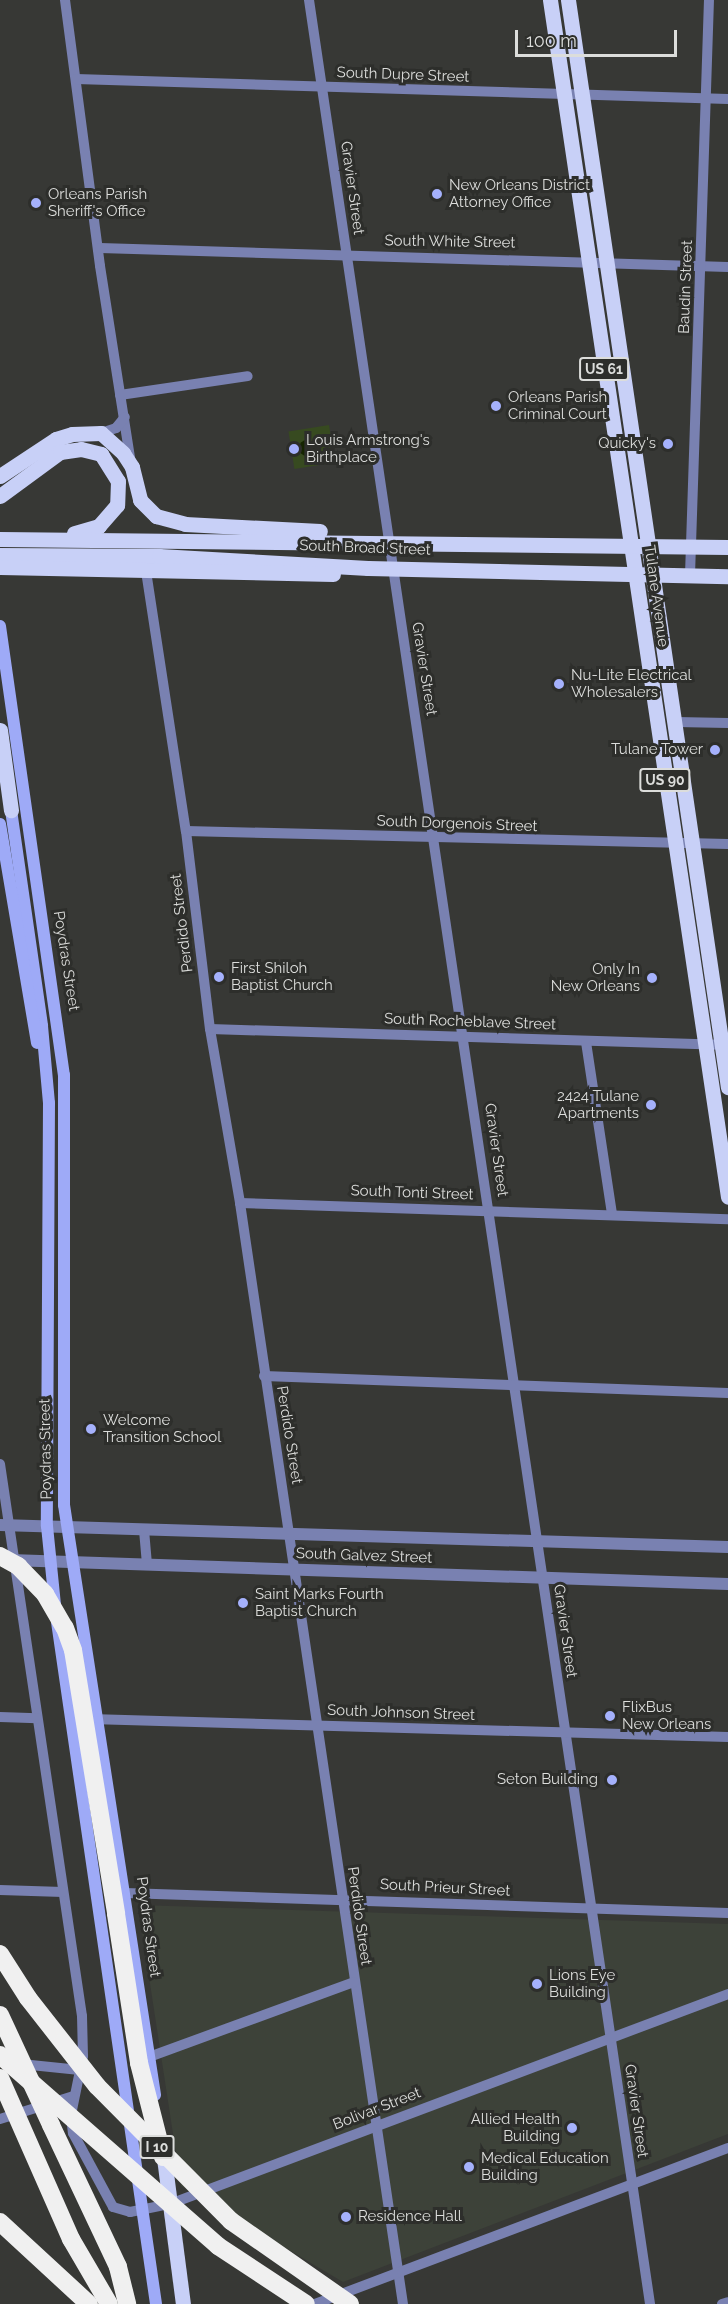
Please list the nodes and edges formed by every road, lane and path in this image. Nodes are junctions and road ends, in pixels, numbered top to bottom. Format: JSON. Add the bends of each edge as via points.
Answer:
{"nodes":[{"id":1,"x":64,"y":0,"type":"edge"},
{"id":2,"x":309,"y":0,"type":"edge"},
{"id":3,"x":550,"y":0,"type":"edge"},
{"id":4,"x":568,"y":0,"type":"edge"},
{"id":5,"x":709,"y":0,"type":"edge"},
{"id":6,"x":76,"y":79,"type":"junction"},
{"id":7,"x":322,"y":87,"type":"junction"},
{"id":8,"x":564,"y":96,"type":"junction"},
{"id":9,"x":582,"y":96,"type":"junction"},
{"id":10,"x":705,"y":99,"type":"junction"},
{"id":11,"x":728,"y":99,"type":"edge"},
{"id":12,"x":100,"y":248,"type":"junction"},
{"id":13,"x":346,"y":255,"type":"junction"},
{"id":14,"x":588,"y":261,"type":"junction"},
{"id":15,"x":606,"y":261,"type":"junction"},
{"id":16,"x":702,"y":266,"type":"junction"},
{"id":17,"x":728,"y":267,"type":"edge"},
{"id":18,"x":248,"y":376,"type":"dead end"},
{"id":19,"x":120,"y":395,"type":"junction"},
{"id":20,"x":125,"y":417,"type":"junction"},
{"id":21,"x":101,"y":433,"type":"junction"},
{"id":22,"x":132,"y":467,"type":"junction"},
{"id":23,"x":0,"y":476,"type":"edge"},
{"id":24,"x":0,"y":496,"type":"edge"},
{"id":25,"x":0,"y":538,"type":"edge"},
{"id":26,"x":45,"y":538,"type":"junction"},
{"id":27,"x":388,"y":540,"type":"junction"},
{"id":28,"x":461,"y":542,"type":"junction"},
{"id":29,"x":630,"y":543,"type":"junction"},
{"id":30,"x":556,"y":544,"type":"junction"},
{"id":31,"x":648,"y":544,"type":"junction"},
{"id":32,"x":691,"y":546,"type":"junction"},
{"id":33,"x":728,"y":547,"type":"edge"},
{"id":34,"x":0,"y":555,"type":"edge"},
{"id":35,"x":0,"y":567,"type":"edge"},
{"id":36,"x":393,"y":568,"type":"junction"},
{"id":37,"x":461,"y":569,"type":"junction"},
{"id":38,"x":146,"y":571,"type":"junction"},
{"id":39,"x":560,"y":572,"type":"junction"},
{"id":40,"x":635,"y":574,"type":"junction"},
{"id":41,"x":652,"y":574,"type":"junction"},
{"id":42,"x":690,"y":575,"type":"junction"},
{"id":43,"x":728,"y":576,"type":"edge"},
{"id":44,"x":0,"y":626,"type":"edge"},
{"id":45,"x":676,"y":722,"type":"junction"},
{"id":46,"x":728,"y":723,"type":"edge"},
{"id":47,"x":0,"y":730,"type":"edge"},
{"id":48,"x":11,"y":810,"type":"joint"},
{"id":49,"x":0,"y":824,"type":"edge"},
{"id":50,"x":186,"y":831,"type":"junction"},
{"id":51,"x":435,"y":839,"type":"junction"},
{"id":52,"x":674,"y":843,"type":"junction"},
{"id":53,"x":694,"y":844,"type":"junction"},
{"id":54,"x":728,"y":844,"type":"edge"},
{"id":55,"x":210,"y":1029,"type":"junction"},
{"id":56,"x":465,"y":1036,"type":"junction"},
{"id":57,"x":586,"y":1042,"type":"junction"},
{"id":58,"x":704,"y":1044,"type":"junction"},
{"id":59,"x":725,"y":1045,"type":"edge"},
{"id":60,"x":728,"y":1087,"type":"edge"},
{"id":61,"x":49,"y":1103,"type":"junction"},
{"id":62,"x":728,"y":1197,"type":"edge"},
{"id":63,"x":240,"y":1203,"type":"junction"},
{"id":64,"x":489,"y":1211,"type":"junction"},
{"id":65,"x":612,"y":1214,"type":"junction"},
{"id":66,"x":728,"y":1219,"type":"edge"},
{"id":67,"x":264,"y":1376,"type":"junction"},
{"id":68,"x":513,"y":1387,"type":"junction"},
{"id":69,"x":728,"y":1393,"type":"edge"},
{"id":70,"x":0,"y":1464,"type":"edge"},
{"id":71,"x":5,"y":1526,"type":"edge"},
{"id":72,"x":47,"y":1526,"type":"junction"},
{"id":73,"x":68,"y":1527,"type":"junction"},
{"id":74,"x":144,"y":1530,"type":"junction"},
{"id":75,"x":289,"y":1534,"type":"junction"},
{"id":76,"x":536,"y":1543,"type":"junction"},
{"id":77,"x":728,"y":1547,"type":"edge"},
{"id":78,"x":5,"y":1559,"type":"edge"},
{"id":79,"x":50,"y":1562,"type":"junction"},
{"id":80,"x":73,"y":1562,"type":"junction"},
{"id":81,"x":147,"y":1564,"type":"junction"},
{"id":82,"x":295,"y":1569,"type":"junction"},
{"id":83,"x":542,"y":1577,"type":"junction"},
{"id":84,"x":728,"y":1584,"type":"edge"},
{"id":85,"x":0,"y":1717,"type":"edge"},
{"id":86,"x":37,"y":1718,"type":"junction"},
{"id":87,"x":72,"y":1719,"type":"junction"},
{"id":88,"x":99,"y":1719,"type":"junction"},
{"id":89,"x":316,"y":1725,"type":"junction"},
{"id":90,"x":565,"y":1734,"type":"junction"},
{"id":91,"x":728,"y":1737,"type":"edge"},
{"id":92,"x":0,"y":1890,"type":"edge"},
{"id":93,"x":63,"y":1892,"type":"junction"},
{"id":94,"x":124,"y":1893,"type":"junction"},
{"id":95,"x":342,"y":1898,"type":"junction"},
{"id":96,"x":590,"y":1909,"type":"junction"},
{"id":97,"x":728,"y":1913,"type":"edge"},
{"id":98,"x":0,"y":1954,"type":"edge"},
{"id":99,"x":354,"y":1982,"type":"junction"},
{"id":100,"x":728,"y":1994,"type":"edge"},
{"id":101,"x":0,"y":2015,"type":"edge"},
{"id":102,"x":610,"y":2036,"type":"junction"},
{"id":103,"x":0,"y":2055,"type":"edge"},
{"id":104,"x":149,"y":2057,"type":"junction"},
{"id":105,"x":0,"y":2063,"type":"edge"},
{"id":106,"x":80,"y":2070,"type":"junction"},
{"id":107,"x":0,"y":2078,"type":"edge"},
{"id":108,"x":74,"y":2096,"type":"junction"},
{"id":109,"x":0,"y":2119,"type":"edge"},
{"id":110,"x":375,"y":2126,"type":"junction"},
{"id":111,"x":728,"y":2148,"type":"edge"},
{"id":112,"x":164,"y":2158,"type":"junction"},
{"id":113,"x":632,"y":2185,"type":"junction"},
{"id":114,"x":170,"y":2204,"type":"junction"},
{"id":115,"x":144,"y":2210,"type":"junction"},
{"id":116,"x":0,"y":2222,"type":"edge"},
{"id":117,"x":399,"y":2273,"type":"junction"},
{"id":118,"x":728,"y":2302,"type":"edge"},
{"id":119,"x":121,"y":2303,"type":"edge"},
{"id":120,"x":89,"y":2304,"type":"edge"},
{"id":121,"x":156,"y":2304,"type":"edge"},
{"id":122,"x":183,"y":2304,"type":"edge"},
{"id":123,"x":306,"y":2304,"type":"edge"},
{"id":124,"x":315,"y":2304,"type":"edge"},
{"id":125,"x":350,"y":2304,"type":"edge"},
{"id":126,"x":403,"y":2304,"type":"edge"},
{"id":127,"x":650,"y":2304,"type":"edge"},
{"id":128,"x":722,"y":2304,"type":"edge"}],
"edges":[{"from":1,"to":6,"type":"street"},
{"from":2,"to":7,"type":"street","name":"Gravier Street"},
{"from":3,"to":8,"type":"main road","name":"Tulane Avenue","number":"US 61"},
{"from":4,"to":9,"type":"main road","name":"Tulane Avenue","number":"US 61"},
{"from":5,"to":10,"type":"street","name":"Baudin Street"},
{"from":6,"to":7,"type":"street","name":"South Dupre Street"},
{"from":6,"to":12,"type":"street"},
{"from":7,"to":8,"type":"street","name":"South Dupre Street"},
{"from":7,"to":13,"type":"street","name":"Gravier Street"},
{"from":8,"to":9,"type":"street","name":"South Dupre Street"},
{"from":8,"to":14,"type":"main road","name":"Tulane Avenue","number":"US 61"},
{"from":9,"to":10,"type":"street","name":"South Dupre Street"},
{"from":9,"to":15,"type":"main road","name":"Tulane Avenue","number":"US 61"},
{"from":10,"to":11,"type":"street","name":"South Dupre Street"},
{"from":10,"to":16,"type":"street","name":"Baudin Street"},
{"from":12,"to":13,"type":"street","name":"South White Street"},
{"from":12,"to":19,"type":"street"},
{"from":13,"to":14,"type":"street","name":"South White Street"},
{"from":13,"to":27,"type":"street","name":"Gravier Street"},
{"from":14,"to":15,"type":"street","name":"South White Street"},
{"from":14,"to":29,"type":"main road","name":"Tulane Avenue","number":"US 61"},
{"from":15,"to":16,"type":"street","name":"South White Street"},
{"from":15,"to":31,"type":"main road","name":"Tulane Avenue","number":"US 61"},
{"from":16,"to":17,"type":"street","name":"South White Street"},
{"from":16,"to":32,"type":"street","name":"Baudin Street"},
{"from":18,"to":19,"type":"street"},
{"from":19,"to":20,"type":"street"},
{"from":20,"to":21,"type":"street","via":[[116,428]]},
{"from":20,"to":22,"type":"street"},
{"from":21,"to":22,"type":"main road","via":[[118,446]]},
{"from":21,"to":23,"type":"main road","via":[[56,438]]},
{"from":22,"to":27,"type":"main road","via":[[140,500],[156,516],[174,522],[316,530]]},
{"from":24,"to":26,"type":"main road","via":[[60,452],[91,450],[101,454],[115,471],[120,491],[117,505],[99,526]]},
{"from":25,"to":26,"type":"main road","name":"South Broad Street"},
{"from":26,"to":27,"type":"main road","name":"South Broad Street"},
{"from":27,"to":28,"type":"main road","name":"South Broad Street"},
{"from":27,"to":36,"type":"street","name":"Gravier Street"},
{"from":28,"to":30,"type":"main road","name":"South Broad Street"},
{"from":28,"to":37,"type":"main road"},
{"from":29,"to":30,"type":"main road","name":"South Broad Street"},
{"from":29,"to":31,"type":"main road","name":"South Broad Street"},
{"from":29,"to":40,"type":"main road","name":"Tulane Avenue","number":"US 61"},
{"from":30,"to":39,"type":"main road"},
{"from":31,"to":32,"type":"main road","name":"South Broad Street"},
{"from":31,"to":41,"type":"main road","name":"Tulane Avenue","number":"US 61"},
{"from":32,"to":33,"type":"main road","name":"South Broad Street"},
{"from":32,"to":42,"type":"street","name":"Baudin Street"},
{"from":34,"to":36,"type":"main road","name":"South Broad Street","via":[[159,556]]},
{"from":35,"to":38,"type":"main road"},
{"from":36,"to":37,"type":"main road","name":"South Broad Street"},
{"from":36,"to":38,"type":"main road","via":[[324,575]]},
{"from":36,"to":51,"type":"street","name":"Gravier Street"},
{"from":37,"to":39,"type":"main road","name":"South Broad Street"},
{"from":38,"to":50,"type":"street","name":"Perdido Street"},
{"from":39,"to":40,"type":"main road","name":"South Broad Street"},
{"from":40,"to":41,"type":"main road","name":"South Broad Street"},
{"from":40,"to":52,"type":"main road","name":"Tulane Avenue","number":"US 90"},
{"from":41,"to":42,"type":"main road","name":"South Broad Street"},
{"from":41,"to":45,"type":"main road","name":"Tulane Avenue","number":"US 90"},
{"from":42,"to":43,"type":"main road","name":"South Broad Street"},
{"from":44,"to":73,"type":"main road","name":"Poydras Street","via":[[64,1075],[62,1471]]},
{"from":45,"to":46,"type":"street"},
{"from":45,"to":53,"type":"main road","name":"Tulane Avenue","number":"US 90"},
{"from":47,"to":48,"type":"main road"},
{"from":48,"to":61,"type":"main road"},
{"from":49,"to":61,"type":"main road","via":[[16,939]]},
{"from":50,"to":51,"type":"street","name":"South Dorgenois Street"},
{"from":50,"to":55,"type":"street","name":"Perdido Street"},
{"from":51,"to":52,"type":"street","name":"South Dorgenois Street"},
{"from":51,"to":56,"type":"street","name":"Gravier Street"},
{"from":52,"to":53,"type":"street","name":"South Dorgenois Street"},
{"from":52,"to":58,"type":"main road","name":"Tulane Avenue","number":"US 90"},
{"from":53,"to":54,"type":"street","name":"South Dorgenois Street"},
{"from":53,"to":59,"type":"main road","name":"Tulane Avenue","number":"US 90"},
{"from":55,"to":56,"type":"street","name":"South Rocheblave Street"},
{"from":55,"to":63,"type":"street","name":"Perdido Street"},
{"from":56,"to":57,"type":"street","name":"South Rocheblave Street"},
{"from":56,"to":64,"type":"street","name":"Gravier Street"},
{"from":57,"to":58,"type":"street","name":"South Rocheblave Street"},
{"from":57,"to":65,"type":"street"},
{"from":58,"to":59,"type":"street","name":"South Rocheblave Street"},
{"from":58,"to":62,"type":"main road","name":"Tulane Avenue","number":"US 90"},
{"from":59,"to":60,"type":"main road","name":"Tulane Avenue","number":"US 90"},
{"from":61,"to":72,"type":"main road","name":"Poydras Street"},
{"from":63,"to":64,"type":"street","name":"South Tonti Street"},
{"from":63,"to":67,"type":"street","name":"Perdido Street"},
{"from":64,"to":65,"type":"street","name":"South Tonti Street"},
{"from":64,"to":68,"type":"street","name":"Gravier Street"},
{"from":65,"to":66,"type":"street","name":"South Tonti Street"},
{"from":67,"to":68,"type":"street"},
{"from":67,"to":75,"type":"street","name":"Perdido Street"},
{"from":68,"to":69,"type":"street"},
{"from":68,"to":76,"type":"street","name":"Gravier Street"},
{"from":70,"to":71,"type":"street"},
{"from":71,"to":72,"type":"street","name":"South Galvez Street"},
{"from":71,"to":78,"type":"street"},
{"from":72,"to":73,"type":"street","name":"South Galvez Street"},
{"from":72,"to":79,"type":"main road","name":"Poydras Street"},
{"from":73,"to":74,"type":"street","name":"South Galvez Street"},
{"from":73,"to":80,"type":"main road","name":"Poydras Street"},
{"from":74,"to":75,"type":"street","name":"South Galvez Street"},
{"from":74,"to":81,"type":"street"},
{"from":75,"to":76,"type":"street","name":"South Galvez Street"},
{"from":75,"to":82,"type":"street","name":"Perdido Street"},
{"from":76,"to":77,"type":"street","name":"South Galvez Street"},
{"from":76,"to":83,"type":"street","name":"Gravier Street"},
{"from":78,"to":79,"type":"street","name":"South Galvez Street"},
{"from":78,"to":86,"type":"street"},
{"from":78,"to":112,"type":"highway","bridge":true,"via":[[18,1566],[45,1594],[73,1650],[139,2063]]},
{"from":79,"to":80,"type":"street","name":"South Galvez Street"},
{"from":79,"to":87,"type":"main road","name":"Poydras Street"},
{"from":80,"to":81,"type":"street","name":"South Galvez Street"},
{"from":80,"to":88,"type":"main road","name":"Poydras Street"},
{"from":81,"to":82,"type":"street","name":"South Galvez Street"},
{"from":82,"to":83,"type":"street","name":"South Galvez Street"},
{"from":82,"to":89,"type":"street","name":"Perdido Street"},
{"from":83,"to":84,"type":"street","name":"South Galvez Street"},
{"from":83,"to":90,"type":"street","name":"Gravier Street"},
{"from":85,"to":86,"type":"street"},
{"from":86,"to":93,"type":"street"},
{"from":87,"to":88,"type":"street","name":"South Johnson Street"},
{"from":87,"to":115,"type":"main road","name":"Poydras Street"},
{"from":88,"to":89,"type":"street","name":"South Johnson Street"},
{"from":88,"to":94,"type":"main road","name":"Poydras Street"},
{"from":89,"to":90,"type":"street","name":"South Johnson Street"},
{"from":89,"to":95,"type":"street","name":"Perdido Street"},
{"from":90,"to":91,"type":"street","name":"South Johnson Street"},
{"from":90,"to":96,"type":"street","name":"Gravier Street"},
{"from":92,"to":93,"type":"street"},
{"from":93,"to":106,"type":"street","via":[[82,2016]]},
{"from":94,"to":95,"type":"street","name":"South Prieur Street"},
{"from":94,"to":104,"type":"main road","name":"Poydras Street"},
{"from":95,"to":96,"type":"street","name":"South Prieur Street"},
{"from":95,"to":99,"type":"street","name":"Perdido Street"},
{"from":96,"to":97,"type":"street","name":"South Prieur Street"},
{"from":96,"to":102,"type":"street","name":"Gravier Street"},
{"from":98,"to":125,"type":"highway","number":"I 10","bridge":true,"via":[[28,1998],[97,2086],[231,2221]]},
{"from":99,"to":104,"type":"street"},
{"from":99,"to":110,"type":"street","name":"Perdido Street"},
{"from":100,"to":102,"type":"street","name":"Bolivar Street"},
{"from":101,"to":119,"type":"highway","bridge":true,"via":[[118,2267]]},
{"from":102,"to":110,"type":"street","name":"Bolivar Street"},
{"from":102,"to":113,"type":"street","name":"Gravier Street"},
{"from":103,"to":123,"type":"highway","bridge":true,"via":[[218,2246]]},
{"from":104,"to":112,"type":"main road","name":"Poydras Street"},
{"from":105,"to":106,"type":"street"},
{"from":106,"to":108,"type":"street"},
{"from":107,"to":119,"type":"highway","bridge":true,"via":[[71,2239]]},
{"from":108,"to":109,"type":"street"},
{"from":108,"to":115,"type":"street","name":"Bolivar Street","via":[[74,2133],[113,2207],[130,2212]]},
{"from":110,"to":114,"type":"street","name":"Bolivar Street"},
{"from":110,"to":117,"type":"street","name":"Perdido Street"},
{"from":111,"to":113,"type":"street"},
{"from":112,"to":114,"type":"main road","name":"Poydras Street"},
{"from":113,"to":117,"type":"street"},
{"from":113,"to":127,"type":"street","name":"Gravier Street"},
{"from":114,"to":115,"type":"street","name":"Bolivar Street"},
{"from":114,"to":122,"type":"main road","name":"Poydras Street"},
{"from":115,"to":121,"type":"main road","name":"Poydras Street"},
{"from":116,"to":120,"type":"highway"},
{"from":117,"to":124,"type":"street"},
{"from":117,"to":126,"type":"street","name":"Perdido Street"},
{"from":118,"to":128,"type":"street"}]}
